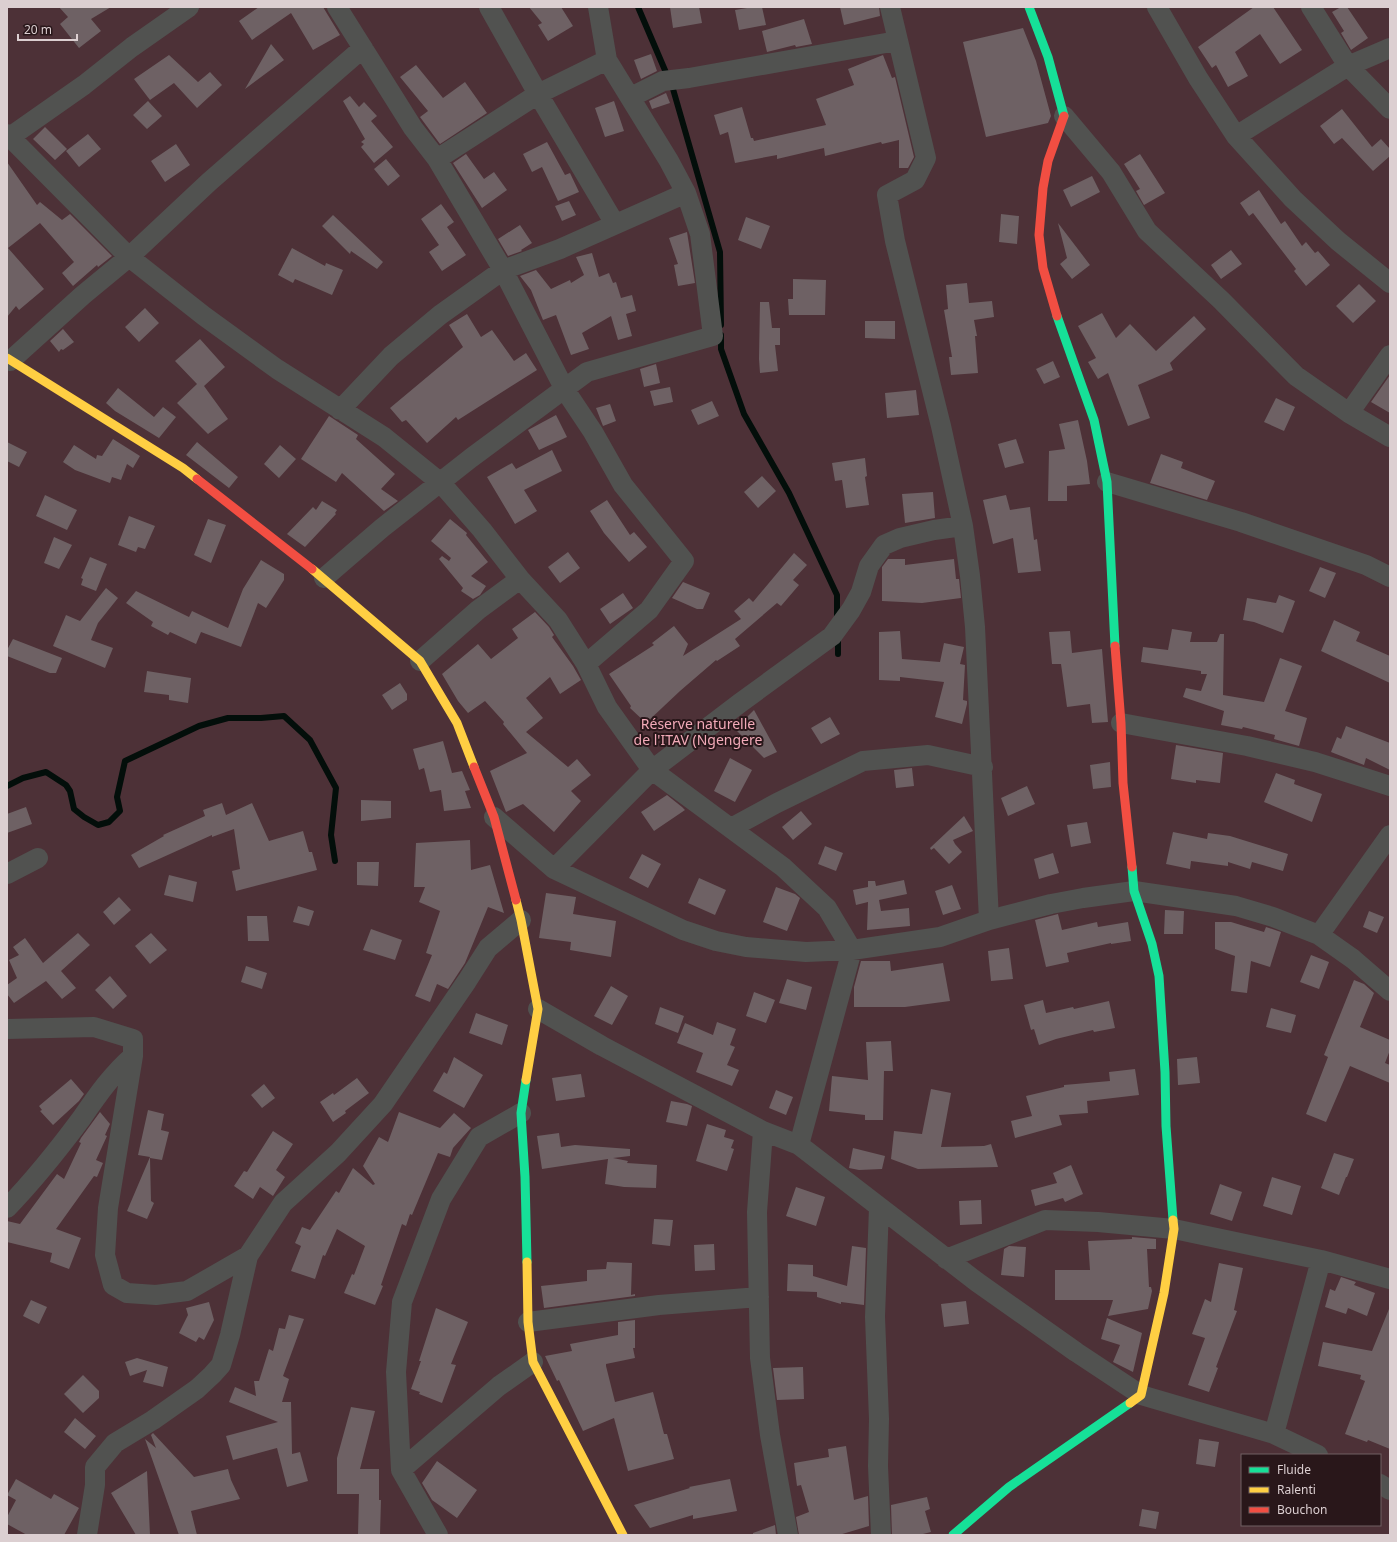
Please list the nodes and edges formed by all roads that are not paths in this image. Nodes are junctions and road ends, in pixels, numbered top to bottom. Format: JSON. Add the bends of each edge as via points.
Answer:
{"nodes":[{"id":1,"x":189,"y":7,"type":"edge"},
{"id":2,"x":337,"y":7,"type":"edge"},
{"id":3,"x":489,"y":7,"type":"edge"},
{"id":4,"x":598,"y":7,"type":"edge"},
{"id":5,"x":890,"y":7,"type":"edge"},
{"id":6,"x":1029,"y":7,"type":"edge"},
{"id":7,"x":1157,"y":7,"type":"edge"},
{"id":8,"x":1311,"y":7,"type":"edge"},
{"id":9,"x":897,"y":41,"type":"junction"},
{"id":10,"x":363,"y":48,"type":"junction"},
{"id":11,"x":1390,"y":48,"type":"edge"},
{"id":12,"x":607,"y":60,"type":"junction"},
{"id":13,"x":1348,"y":66,"type":"junction"},
{"id":14,"x":538,"y":94,"type":"junction"},
{"id":15,"x":631,"y":97,"type":"junction"},
{"id":16,"x":1390,"y":109,"type":"edge"},
{"id":17,"x":1064,"y":116,"type":"junction"},
{"id":18,"x":1236,"y":136,"type":"junction"},
{"id":19,"x":8,"y":137,"type":"edge"},
{"id":20,"x":437,"y":159,"type":"junction"},
{"id":21,"x":686,"y":193,"type":"junction"},
{"id":22,"x":615,"y":224,"type":"junction"},
{"id":23,"x":129,"y":257,"type":"junction"},
{"id":24,"x":503,"y":270,"type":"junction"},
{"id":25,"x":1390,"y":283,"type":"edge"},
{"id":26,"x":1390,"y":355,"type":"edge"},
{"id":27,"x":8,"y":360,"type":"edge"},
{"id":28,"x":565,"y":390,"type":"junction"},
{"id":29,"x":340,"y":410,"type":"junction"},
{"id":30,"x":1349,"y":413,"type":"junction"},
{"id":31,"x":1390,"y":437,"type":"edge"},
{"id":32,"x":1107,"y":482,"type":"junction"},
{"id":33,"x":441,"y":483,"type":"junction"},
{"id":34,"x":962,"y":526,"type":"junction"},
{"id":35,"x":1390,"y":577,"type":"edge"},
{"id":36,"x":324,"y":578,"type":"junction"},
{"id":37,"x":520,"y":579,"type":"junction"},
{"id":38,"x":420,"y":661,"type":"junction"},
{"id":39,"x":586,"y":664,"type":"junction"},
{"id":40,"x":1121,"y":723,"type":"junction"},
{"id":41,"x":983,"y":767,"type":"junction"},
{"id":42,"x":652,"y":770,"type":"junction"},
{"id":43,"x":1390,"y":786,"type":"edge"},
{"id":44,"x":494,"y":817,"type":"junction"},
{"id":45,"x":731,"y":828,"type":"junction"},
{"id":46,"x":1390,"y":835,"type":"edge"},
{"id":47,"x":38,"y":858,"type":"dead end"},
{"id":48,"x":554,"y":869,"type":"junction"},
{"id":49,"x":7,"y":874,"type":"edge"},
{"id":50,"x":1134,"y":891,"type":"junction"},
{"id":51,"x":521,"y":920,"type":"junction"},
{"id":52,"x":989,"y":920,"type":"junction"},
{"id":53,"x":1319,"y":935,"type":"junction"},
{"id":54,"x":852,"y":950,"type":"junction"},
{"id":55,"x":1390,"y":991,"type":"edge"},
{"id":56,"x":538,"y":1009,"type":"junction"},
{"id":57,"x":7,"y":1029,"type":"edge"},
{"id":58,"x":133,"y":1056,"type":"junction"},
{"id":59,"x":521,"y":1114,"type":"junction"},
{"id":60,"x":763,"y":1131,"type":"junction"},
{"id":61,"x":799,"y":1145,"type":"junction"},
{"id":62,"x":879,"y":1207,"type":"junction"},
{"id":63,"x":7,"y":1208,"type":"edge"},
{"id":64,"x":1174,"y":1229,"type":"junction"},
{"id":65,"x":248,"y":1256,"type":"junction"},
{"id":66,"x":946,"y":1259,"type":"junction"},
{"id":67,"x":1321,"y":1260,"type":"junction"},
{"id":68,"x":1390,"y":1279,"type":"edge"},
{"id":69,"x":759,"y":1297,"type":"junction"},
{"id":70,"x":528,"y":1322,"type":"junction"},
{"id":71,"x":533,"y":1362,"type":"junction"},
{"id":72,"x":1141,"y":1395,"type":"junction"},
{"id":73,"x":1274,"y":1434,"type":"junction"},
{"id":74,"x":1316,"y":1454,"type":"edge"},
{"id":75,"x":402,"y":1470,"type":"junction"},
{"id":76,"x":1381,"y":1485,"type":"edge"},
{"id":77,"x":1390,"y":1490,"type":"edge"},
{"id":78,"x":87,"y":1535,"type":"edge"},
{"id":79,"x":438,"y":1535,"type":"edge"},
{"id":80,"x":623,"y":1535,"type":"edge"},
{"id":81,"x":788,"y":1535,"type":"edge"},
{"id":82,"x":881,"y":1535,"type":"edge"},
{"id":83,"x":953,"y":1535,"type":"edge"}],
"edges":[{"from":1,"to":19,"type":"street","via":[[84,85]]},
{"from":2,"to":10,"type":"street"},
{"from":3,"to":14,"type":"street"},
{"from":4,"to":12,"type":"street"},
{"from":5,"to":9,"type":"street"},
{"from":6,"to":17,"type":"street","via":[[1048,57]]},
{"from":7,"to":18,"type":"street","via":[[1198,78]]},
{"from":8,"to":13,"type":"street"},
{"from":9,"to":15,"type":"street","via":[[663,81]]},
{"from":9,"to":34,"type":"street","via":[[926,158],[915,180],[887,195],[895,241],[941,426]]},
{"from":10,"to":20,"type":"street","via":[[413,128]]},
{"from":10,"to":23,"type":"street","via":[[209,182]]},
{"from":11,"to":13,"type":"street"},
{"from":12,"to":14,"type":"street"},
{"from":12,"to":15,"type":"street"},
{"from":13,"to":16,"type":"street"},
{"from":13,"to":18,"type":"street"},
{"from":14,"to":20,"type":"street"},
{"from":14,"to":22,"type":"street"},
{"from":15,"to":21,"type":"street","via":[[670,161]]},
{"from":17,"to":30,"type":"street","via":[[1111,172],[1147,231],[1221,300],[1296,376]]},
{"from":17,"to":32,"type":"street","via":[[1048,161],[1039,235],[1043,268],[1052,302],[1094,420]]},
{"from":18,"to":25,"type":"street","via":[[1293,199],[1338,241]]},
{"from":19,"to":23,"type":"street"},
{"from":20,"to":24,"type":"street"},
{"from":21,"to":22,"type":"street"},
{"from":21,"to":28,"type":"street","via":[[700,234],[713,336],[587,372]]},
{"from":22,"to":24,"type":"street","via":[[560,249]]},
{"from":23,"to":27,"type":"street"},
{"from":23,"to":29,"type":"street","via":[[277,369]]},
{"from":24,"to":28,"type":"street"},
{"from":24,"to":29,"type":"street","via":[[440,315],[391,356]]},
{"from":26,"to":30,"type":"street"},
{"from":27,"to":36,"type":"street","via":[[183,468]]},
{"from":28,"to":33,"type":"street","via":[[494,440]]},
{"from":28,"to":39,"type":"street","via":[[593,432],[623,485],[684,561],[649,610]]},
{"from":29,"to":33,"type":"street","via":[[384,438]]},
{"from":30,"to":31,"type":"street"},
{"from":32,"to":35,"type":"street","via":[[1241,522],[1366,565]]},
{"from":32,"to":40,"type":"street"},
{"from":33,"to":36,"type":"street","via":[[382,528]]},
{"from":33,"to":37,"type":"street"},
{"from":34,"to":41,"type":"street","via":[[976,627]]},
{"from":34,"to":42,"type":"street","via":[[927,531],[884,545],[869,566],[861,592],[851,610],[830,636]]},
{"from":36,"to":38,"type":"street"},
{"from":37,"to":38,"type":"street","via":[[478,610]]},
{"from":37,"to":39,"type":"street","via":[[558,620]]},
{"from":38,"to":44,"type":"street","via":[[457,723]]},
{"from":39,"to":42,"type":"street","via":[[607,707]]},
{"from":40,"to":43,"type":"street","via":[[1247,746],[1315,762]]},
{"from":40,"to":50,"type":"street","via":[[1123,783]]},
{"from":41,"to":45,"type":"street","via":[[928,755],[863,761]]},
{"from":41,"to":52,"type":"street"},
{"from":42,"to":45,"type":"street"},
{"from":42,"to":48,"type":"street"},
{"from":44,"to":48,"type":"street"},
{"from":44,"to":51,"type":"street"},
{"from":45,"to":54,"type":"street","via":[[783,867],[827,908]]},
{"from":46,"to":53,"type":"street"},
{"from":47,"to":49,"type":"street"},
{"from":48,"to":54,"type":"street","via":[[682,930],[716,941],[746,947],[806,952]]},
{"from":50,"to":52,"type":"street","via":[[1058,902]]},
{"from":50,"to":53,"type":"street","via":[[1236,906],[1274,917]]},
{"from":50,"to":64,"type":"street","via":[[1152,944],[1159,976]]},
{"from":51,"to":56,"type":"street"},
{"from":51,"to":65,"type":"street","via":[[488,948],[383,1104],[338,1153],[283,1203]]},
{"from":52,"to":54,"type":"street","via":[[940,937]]},
{"from":53,"to":55,"type":"street","via":[[1353,959]]},
{"from":54,"to":61,"type":"street"},
{"from":56,"to":59,"type":"street"},
{"from":56,"to":60,"type":"street","via":[[602,1046]]},
{"from":57,"to":58,"type":"street","via":[[94,1028],[133,1039]]},
{"from":58,"to":63,"type":"street","via":[[118,1068],[29,1185]]},
{"from":58,"to":65,"type":"street","via":[[108,1208],[105,1255],[113,1285],[127,1293],[156,1295],[187,1290]]},
{"from":59,"to":70,"type":"street"},
{"from":59,"to":75,"type":"street","via":[[479,1137],[441,1199],[402,1302],[396,1372]]},
{"from":60,"to":61,"type":"street"},
{"from":60,"to":69,"type":"street","via":[[756,1212]]},
{"from":61,"to":62,"type":"street"},
{"from":62,"to":66,"type":"street"},
{"from":62,"to":82,"type":"street","via":[[875,1317]]},
{"from":64,"to":66,"type":"street","via":[[1045,1220]]},
{"from":64,"to":67,"type":"street"},
{"from":64,"to":72,"type":"street","via":[[1164,1293]]},
{"from":65,"to":78,"type":"street","via":[[221,1365],[197,1389],[153,1420],[114,1442],[95,1467],[95,1485]]},
{"from":66,"to":72,"type":"street"},
{"from":67,"to":68,"type":"street"},
{"from":67,"to":73,"type":"street"},
{"from":69,"to":70,"type":"street","via":[[659,1305]]},
{"from":69,"to":81,"type":"street","via":[[760,1358],[770,1435]]},
{"from":70,"to":71,"type":"street"},
{"from":71,"to":75,"type":"street","via":[[499,1386]]},
{"from":71,"to":80,"type":"street"},
{"from":72,"to":73,"type":"street"},
{"from":72,"to":83,"type":"street","via":[[1009,1488]]},
{"from":73,"to":74,"type":"street"},
{"from":75,"to":79,"type":"street"},
{"from":76,"to":77,"type":"street"}]}
